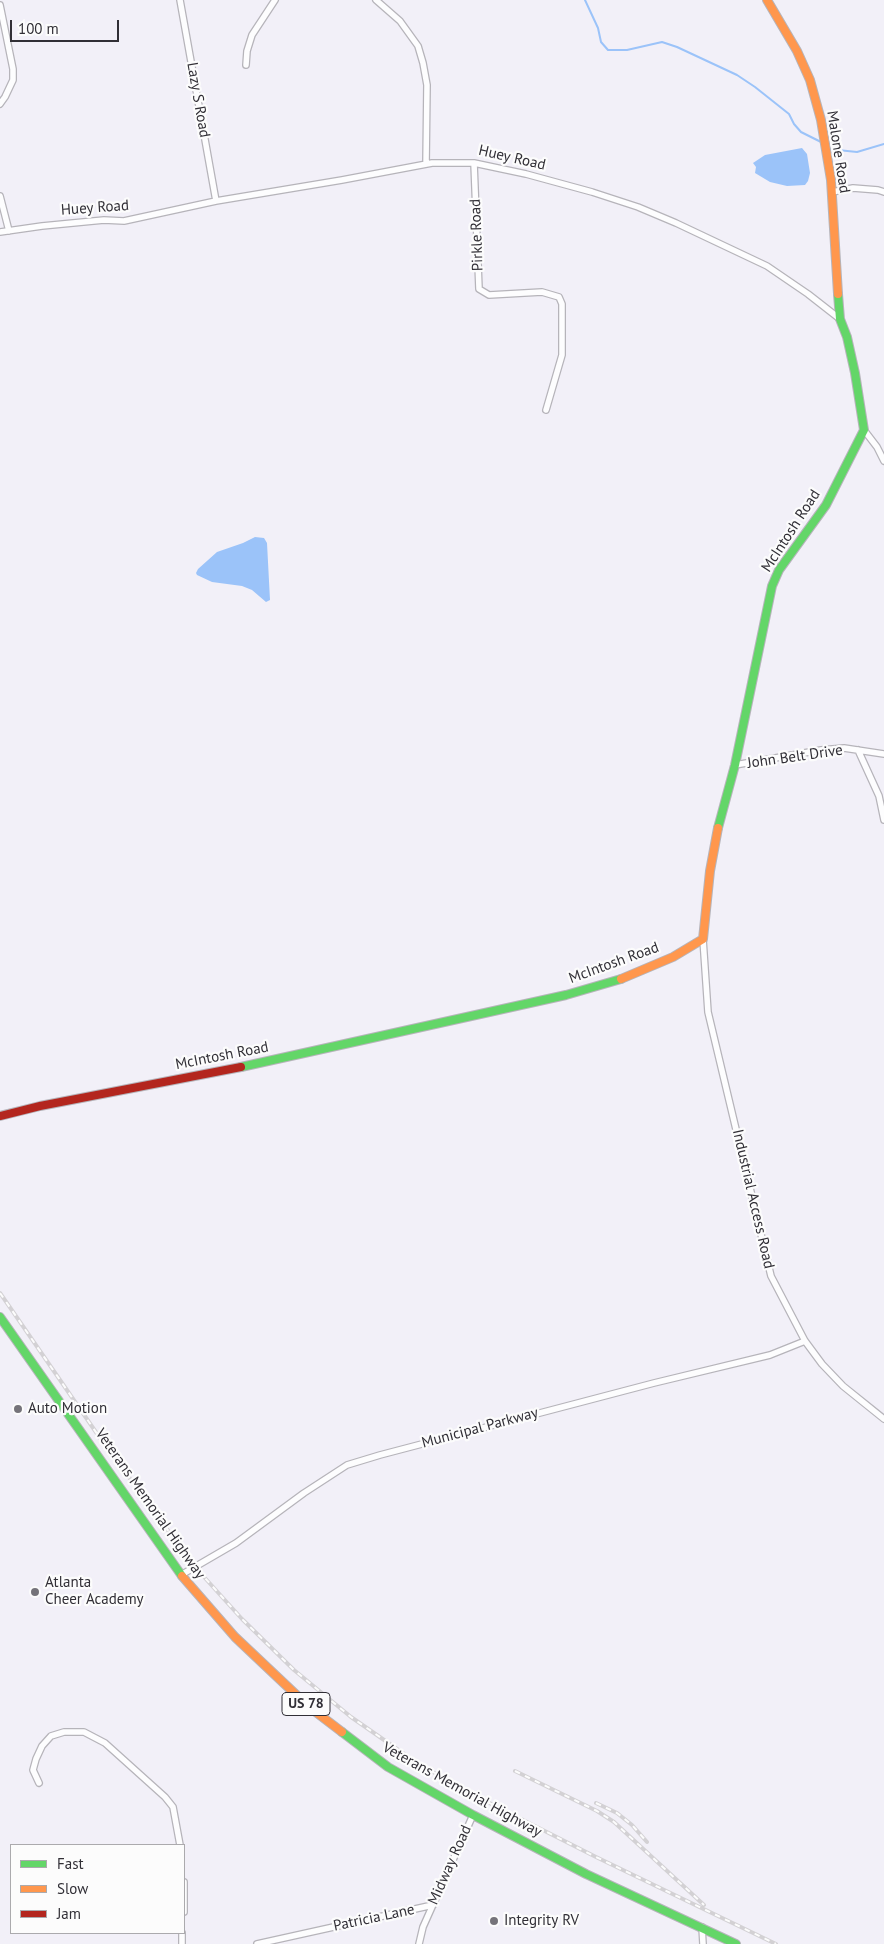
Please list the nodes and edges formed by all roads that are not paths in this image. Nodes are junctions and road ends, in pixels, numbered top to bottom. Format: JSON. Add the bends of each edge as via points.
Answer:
{"nodes":[{"id":1,"x":180,"y":0,"type":"edge"},
{"id":2,"x":276,"y":0,"type":"edge"},
{"id":3,"x":376,"y":0,"type":"edge"},
{"id":4,"x":767,"y":0,"type":"edge"},
{"id":5,"x":0,"y":5,"type":"edge"},
{"id":6,"x":246,"y":65,"type":"dead end"},
{"id":7,"x":0,"y":104,"type":"edge"},
{"id":8,"x":474,"y":163,"type":"junction"},
{"id":9,"x":426,"y":164,"type":"junction"},
{"id":10,"x":832,"y":192,"type":"junction"},
{"id":11,"x":884,"y":192,"type":"edge"},
{"id":12,"x":0,"y":196,"type":"edge"},
{"id":13,"x":216,"y":201,"type":"junction"},
{"id":14,"x":9,"y":231,"type":"junction"},
{"id":15,"x":0,"y":232,"type":"edge"},
{"id":16,"x":840,"y":319,"type":"junction"},
{"id":17,"x":546,"y":410,"type":"dead end"},
{"id":18,"x":864,"y":430,"type":"junction"},
{"id":19,"x":884,"y":461,"type":"edge"},
{"id":20,"x":858,"y":750,"type":"junction"},
{"id":21,"x":884,"y":754,"type":"edge"},
{"id":22,"x":735,"y":766,"type":"junction"},
{"id":23,"x":884,"y":820,"type":"edge"},
{"id":24,"x":703,"y":939,"type":"junction"},
{"id":25,"x":0,"y":1116,"type":"edge"},
{"id":26,"x":0,"y":1317,"type":"edge"},
{"id":27,"x":805,"y":1341,"type":"junction"},
{"id":28,"x":884,"y":1419,"type":"edge"},
{"id":29,"x":181,"y":1575,"type":"junction"},
{"id":30,"x":39,"y":1783,"type":"dead end"},
{"id":31,"x":473,"y":1815,"type":"junction"},
{"id":32,"x":180,"y":1844,"type":"edge"},
{"id":33,"x":433,"y":1905,"type":"junction"},
{"id":34,"x":702,"y":1927,"type":"junction"},
{"id":35,"x":257,"y":1944,"type":"edge"},
{"id":36,"x":420,"y":1944,"type":"edge"},
{"id":37,"x":704,"y":1944,"type":"edge"},
{"id":38,"x":736,"y":1944,"type":"edge"}],
"edges":[{"from":1,"to":13,"type":"street","name":"Lazy S Road"},
{"from":2,"to":6,"type":"street","via":[[252,35],[246,51]]},
{"from":3,"to":9,"type":"street","via":[[400,21],[418,46],[427,85]]},
{"from":4,"to":10,"type":"street","name":"Malone Road","via":[[810,80],[821,120]]},
{"from":5,"to":7,"type":"street","via":[[13,80]]},
{"from":8,"to":9,"type":"street","name":"Huey Road"},
{"from":8,"to":16,"type":"street","name":"Huey Road","via":[[592,192],[676,222],[767,266]]},
{"from":8,"to":17,"type":"street","name":"Pirkle Road","via":[[479,289],[489,295],[542,292],[559,297],[562,304],[562,355]]},
{"from":9,"to":13,"type":"street","name":"Huey Road"},
{"from":10,"to":11,"type":"street","via":[[853,188]]},
{"from":10,"to":16,"type":"street","name":"Malone Road"},
{"from":12,"to":14,"type":"street"},
{"from":13,"to":14,"type":"street","name":"Huey Road","via":[[124,221],[104,220]]},
{"from":14,"to":15,"type":"street","name":"Huey Road"},
{"from":16,"to":18,"type":"street","via":[[855,373]]},
{"from":18,"to":19,"type":"street"},
{"from":18,"to":22,"type":"street","name":"McIntosh Road","via":[[826,505],[779,570],[772,586]]},
{"from":20,"to":21,"type":"street","name":"John Belt Drive"},
{"from":20,"to":22,"type":"street","name":"John Belt Drive","via":[[821,750]]},
{"from":20,"to":23,"type":"street","via":[[879,796]]},
{"from":22,"to":24,"type":"street","name":"McIntosh Road","via":[[718,825]]},
{"from":24,"to":25,"type":"street","name":"McIntosh Road","via":[[632,975],[566,995]]},
{"from":24,"to":27,"type":"street","name":"Industrial Access Road","via":[[708,1012],[771,1276]]},
{"from":26,"to":29,"type":"street","name":"Veterans Memorial Highway","number":"US 78"},
{"from":27,"to":28,"type":"street","name":"Industrial Access Road","via":[[843,1386]]},
{"from":27,"to":29,"type":"street","name":"Municipal Parkway","via":[[770,1355],[380,1454],[348,1466],[304,1493],[236,1543]]},
{"from":29,"to":31,"type":"street","name":"Veterans Memorial Highway","number":"US 78","via":[[235,1637],[308,1706],[388,1767]]},
{"from":30,"to":32,"type":"street","via":[[33,1770],[42,1746],[51,1736],[84,1732],[105,1743],[165,1797],[172,1807]]},
{"from":31,"to":33,"type":"street","name":"Midway Road"},
{"from":31,"to":34,"type":"street","name":"Veterans Memorial Highway","number":"US 78","via":[[586,1874]]},
{"from":33,"to":35,"type":"street","name":"Patricia Lane"},
{"from":33,"to":36,"type":"street","name":"Midway Road","via":[[423,1926]]},
{"from":34,"to":37,"type":"street"},
{"from":34,"to":38,"type":"street","name":"Veterans Memorial Highway","number":"US 78"}]}
